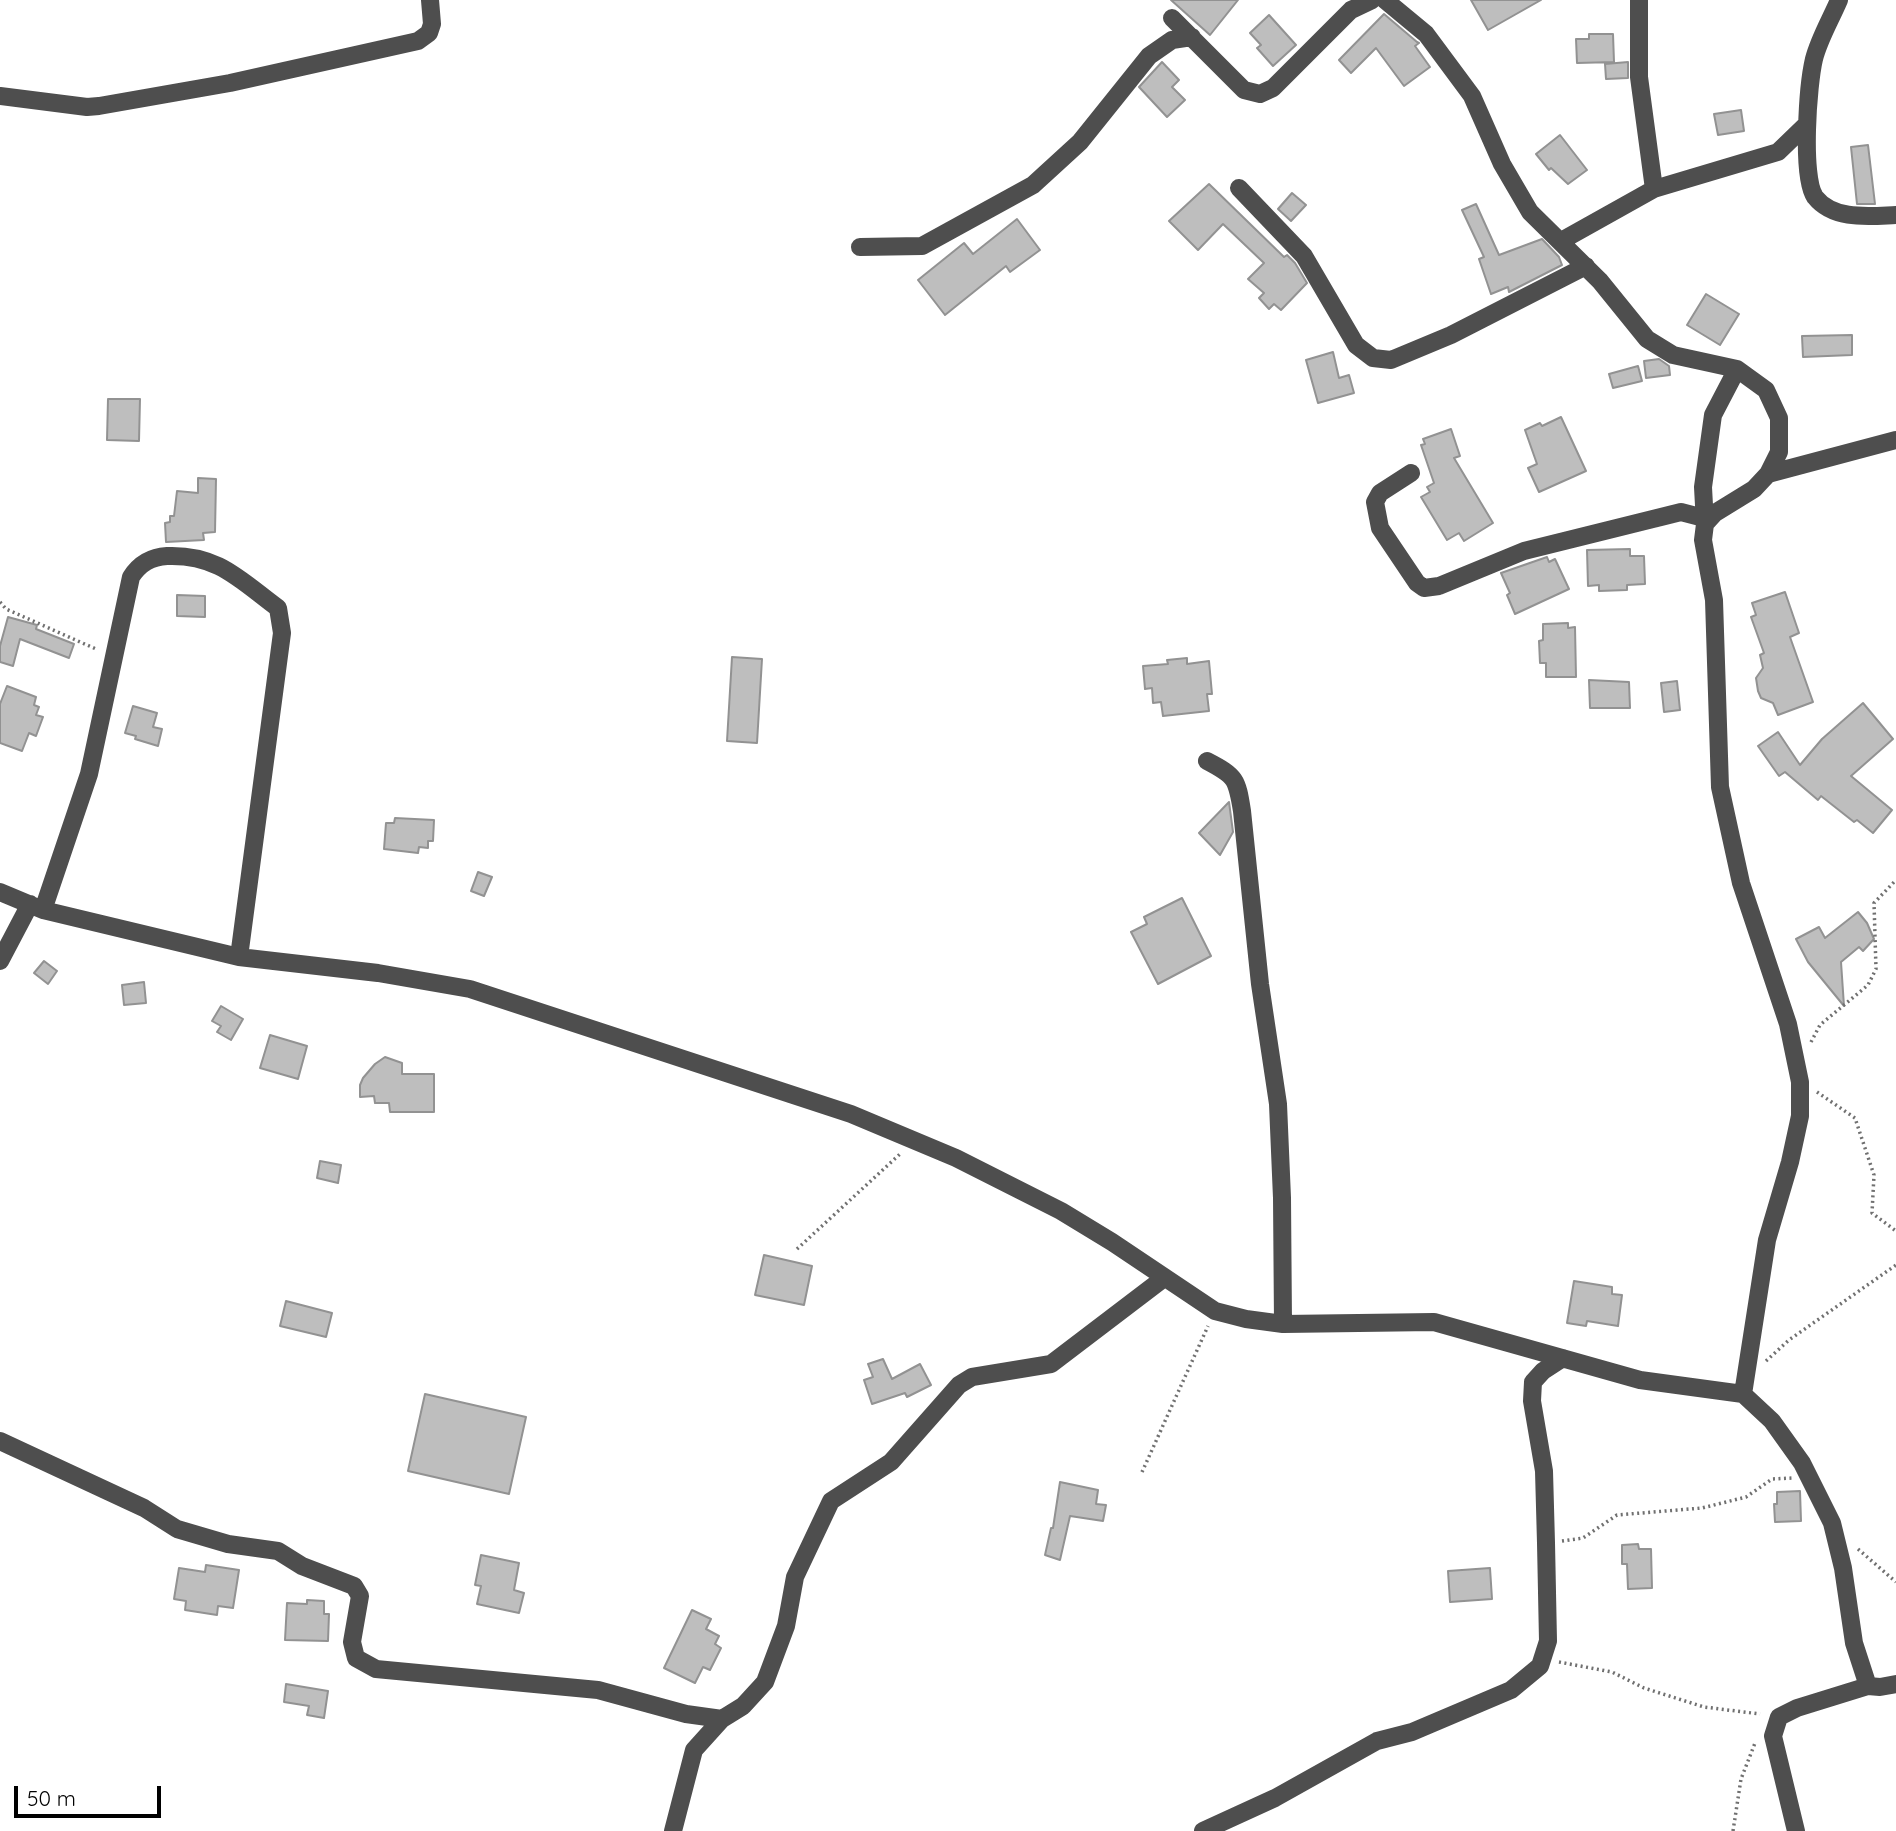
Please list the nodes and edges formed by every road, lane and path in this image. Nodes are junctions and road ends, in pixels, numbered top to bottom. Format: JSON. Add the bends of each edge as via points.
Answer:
{"nodes":[{"id":1,"x":430,"y":0,"type":"edge"},
{"id":2,"x":1372,"y":0,"type":"edge"},
{"id":3,"x":1385,"y":0,"type":"edge"},
{"id":4,"x":1639,"y":0,"type":"edge"},
{"id":5,"x":1839,"y":0,"type":"edge"},
{"id":6,"x":1172,"y":18,"type":"dead end"},
{"id":7,"x":1192,"y":37,"type":"junction"},
{"id":8,"x":0,"y":96,"type":"edge"},
{"id":9,"x":1807,"y":124,"type":"junction"},
{"id":10,"x":1239,"y":188,"type":"dead end"},
{"id":11,"x":1654,"y":189,"type":"junction"},
{"id":12,"x":1896,"y":215,"type":"edge"},
{"id":13,"x":1561,"y":241,"type":"junction"},
{"id":14,"x":860,"y":247,"type":"dead end"},
{"id":15,"x":1586,"y":266,"type":"junction"},
{"id":16,"x":1737,"y":369,"type":"junction"},
{"id":17,"x":1896,"y":440,"type":"edge"},
{"id":18,"x":1411,"y":473,"type":"dead end"},
{"id":19,"x":1768,"y":474,"type":"junction"},
{"id":20,"x":1705,"y":521,"type":"junction"},
{"id":21,"x":0,"y":602,"type":"edge"},
{"id":22,"x":114,"y":657,"type":"junction"},
{"id":23,"x":1207,"y":761,"type":"dead end"},
{"id":24,"x":1896,"y":880,"type":"edge"},
{"id":25,"x":0,"y":892,"type":"edge"},
{"id":26,"x":37,"y":907,"type":"junction"},
{"id":27,"x":239,"y":957,"type":"junction"},
{"id":28,"x":0,"y":961,"type":"edge"},
{"id":29,"x":1799,"y":1075,"type":"junction"},
{"id":30,"x":915,"y":1141,"type":"junction"},
{"id":31,"x":1896,"y":1231,"type":"edge"},
{"id":32,"x":797,"y":1250,"type":"dead end"},
{"id":33,"x":1896,"y":1265,"type":"edge"},
{"id":34,"x":1164,"y":1278,"type":"junction"},
{"id":35,"x":1215,"y":1311,"type":"junction"},
{"id":36,"x":1283,"y":1324,"type":"junction"},
{"id":37,"x":1563,"y":1358,"type":"junction"},
{"id":38,"x":1744,"y":1388,"type":"junction"},
{"id":39,"x":0,"y":1441,"type":"edge"},
{"id":40,"x":1142,"y":1472,"type":"dead end"},
{"id":41,"x":1809,"y":1477,"type":"junction"},
{"id":42,"x":1835,"y":1533,"type":"junction"},
{"id":43,"x":1546,"y":1543,"type":"junction"},
{"id":44,"x":1896,"y":1581,"type":"edge"},
{"id":45,"x":1540,"y":1666,"type":"junction"},
{"id":46,"x":1896,"y":1684,"type":"edge"},
{"id":47,"x":1868,"y":1686,"type":"junction"},
{"id":48,"x":1779,"y":1717,"type":"junction"},
{"id":49,"x":722,"y":1718,"type":"junction"},
{"id":50,"x":1758,"y":1735,"type":"dead end"},
{"id":51,"x":673,"y":1831,"type":"edge"},
{"id":52,"x":1203,"y":1831,"type":"edge"},
{"id":53,"x":1733,"y":1831,"type":"edge"},
{"id":54,"x":1796,"y":1831,"type":"edge"}],
"edges":[{"from":1,"to":8,"type":"street","via":[[432,24],[418,41],[243,80],[87,107]]},
{"from":2,"to":7,"type":"street","via":[[1351,10],[1273,88],[1260,94],[1244,90]]},
{"from":3,"to":13,"type":"street","via":[[1426,33],[1472,96],[1502,164],[1530,212]]},
{"from":4,"to":11,"type":"street","via":[[1639,77]]},
{"from":5,"to":9,"type":"street","via":[[1814,59]]},
{"from":6,"to":7,"type":"street"},
{"from":7,"to":14,"type":"street","via":[[1172,40],[1149,57],[1080,142],[1033,185],[922,246]]},
{"from":9,"to":11,"type":"street","via":[[1778,152]]},
{"from":9,"to":12,"type":"street","via":[[1808,172],[1815,197],[1853,216]]},
{"from":10,"to":15,"type":"street","via":[[1304,257],[1356,345],[1373,358],[1391,360],[1451,335]]},
{"from":11,"to":13,"type":"street"},
{"from":13,"to":15,"type":"street"},
{"from":15,"to":16,"type":"street","via":[[1647,338],[1673,355]]},
{"from":16,"to":19,"type":"street","via":[[1766,390],[1779,418],[1779,452]]},
{"from":16,"to":20,"type":"street","via":[[1713,415],[1703,487]]},
{"from":17,"to":19,"type":"street"},
{"from":18,"to":20,"type":"street","via":[[1380,493],[1375,502],[1380,528],[1424,588],[1524,551],[1668,515],[1681,512]]},
{"from":19,"to":20,"type":"street","via":[[1754,489]]},
{"from":20,"to":29,"type":"street","via":[[1703,540],[1714,600],[1720,787],[1741,883],[1788,1024]]},
{"from":21,"to":22,"type":"path","via":[[6,609]]},
{"from":22,"to":26,"type":"street","via":[[89,774]]},
{"from":22,"to":27,"type":"street","via":[[131,577],[152,557],[188,555],[218,564],[278,608],[282,633],[276,693]]},
{"from":23,"to":36,"type":"street","via":[[1231,774],[1238,785],[1242,811],[1278,1104]]},
{"from":24,"to":29,"type":"path","via":[[1874,903],[1876,969],[1868,985],[1820,1025]]},
{"from":25,"to":26,"type":"street"},
{"from":26,"to":27,"type":"street"},
{"from":26,"to":28,"type":"street"},
{"from":27,"to":30,"type":"street","via":[[470,989],[850,1114]]},
{"from":29,"to":31,"type":"path","via":[[1855,1118],[1874,1175],[1872,1213]]},
{"from":29,"to":38,"type":"street","via":[[1800,1116],[1767,1240]]},
{"from":30,"to":32,"type":"path"},
{"from":30,"to":34,"type":"street","via":[[1061,1211]]},
{"from":33,"to":38,"type":"path","via":[[1790,1340]]},
{"from":34,"to":35,"type":"street"},
{"from":34,"to":49,"type":"street","via":[[1051,1364],[972,1377],[959,1385],[891,1462],[831,1501],[795,1577],[786,1626],[765,1682],[743,1706]]},
{"from":35,"to":36,"type":"street"},
{"from":35,"to":40,"type":"path"},
{"from":36,"to":37,"type":"street","via":[[1434,1322]]},
{"from":37,"to":38,"type":"street","via":[[1640,1380]]},
{"from":37,"to":43,"type":"street","via":[[1533,1382],[1531,1401],[1544,1471]]},
{"from":38,"to":41,"type":"street"},
{"from":39,"to":49,"type":"street","via":[[144,1508],[177,1529],[228,1544],[278,1551],[302,1566],[354,1586],[360,1596],[352,1642],[356,1658],[376,1669],[598,1690],[686,1714]]},
{"from":41,"to":42,"type":"street"},
{"from":41,"to":43,"type":"path","via":[[1772,1479],[1746,1497],[1702,1508],[1617,1515],[1583,1538]]},
{"from":42,"to":44,"type":"path"},
{"from":42,"to":47,"type":"street","via":[[1854,1643]]},
{"from":43,"to":45,"type":"street","via":[[1548,1641]]},
{"from":45,"to":48,"type":"path","via":[[1564,1661],[1612,1672],[1644,1688],[1704,1707]]},
{"from":45,"to":52,"type":"street","via":[[1511,1690],[1412,1732],[1377,1741],[1275,1798]]},
{"from":46,"to":47,"type":"street"},
{"from":47,"to":48,"type":"street"},
{"from":48,"to":54,"type":"street","via":[[1773,1736]]},
{"from":49,"to":51,"type":"street","via":[[694,1750]]},
{"from":50,"to":53,"type":"path","via":[[1741,1779]]}]}
